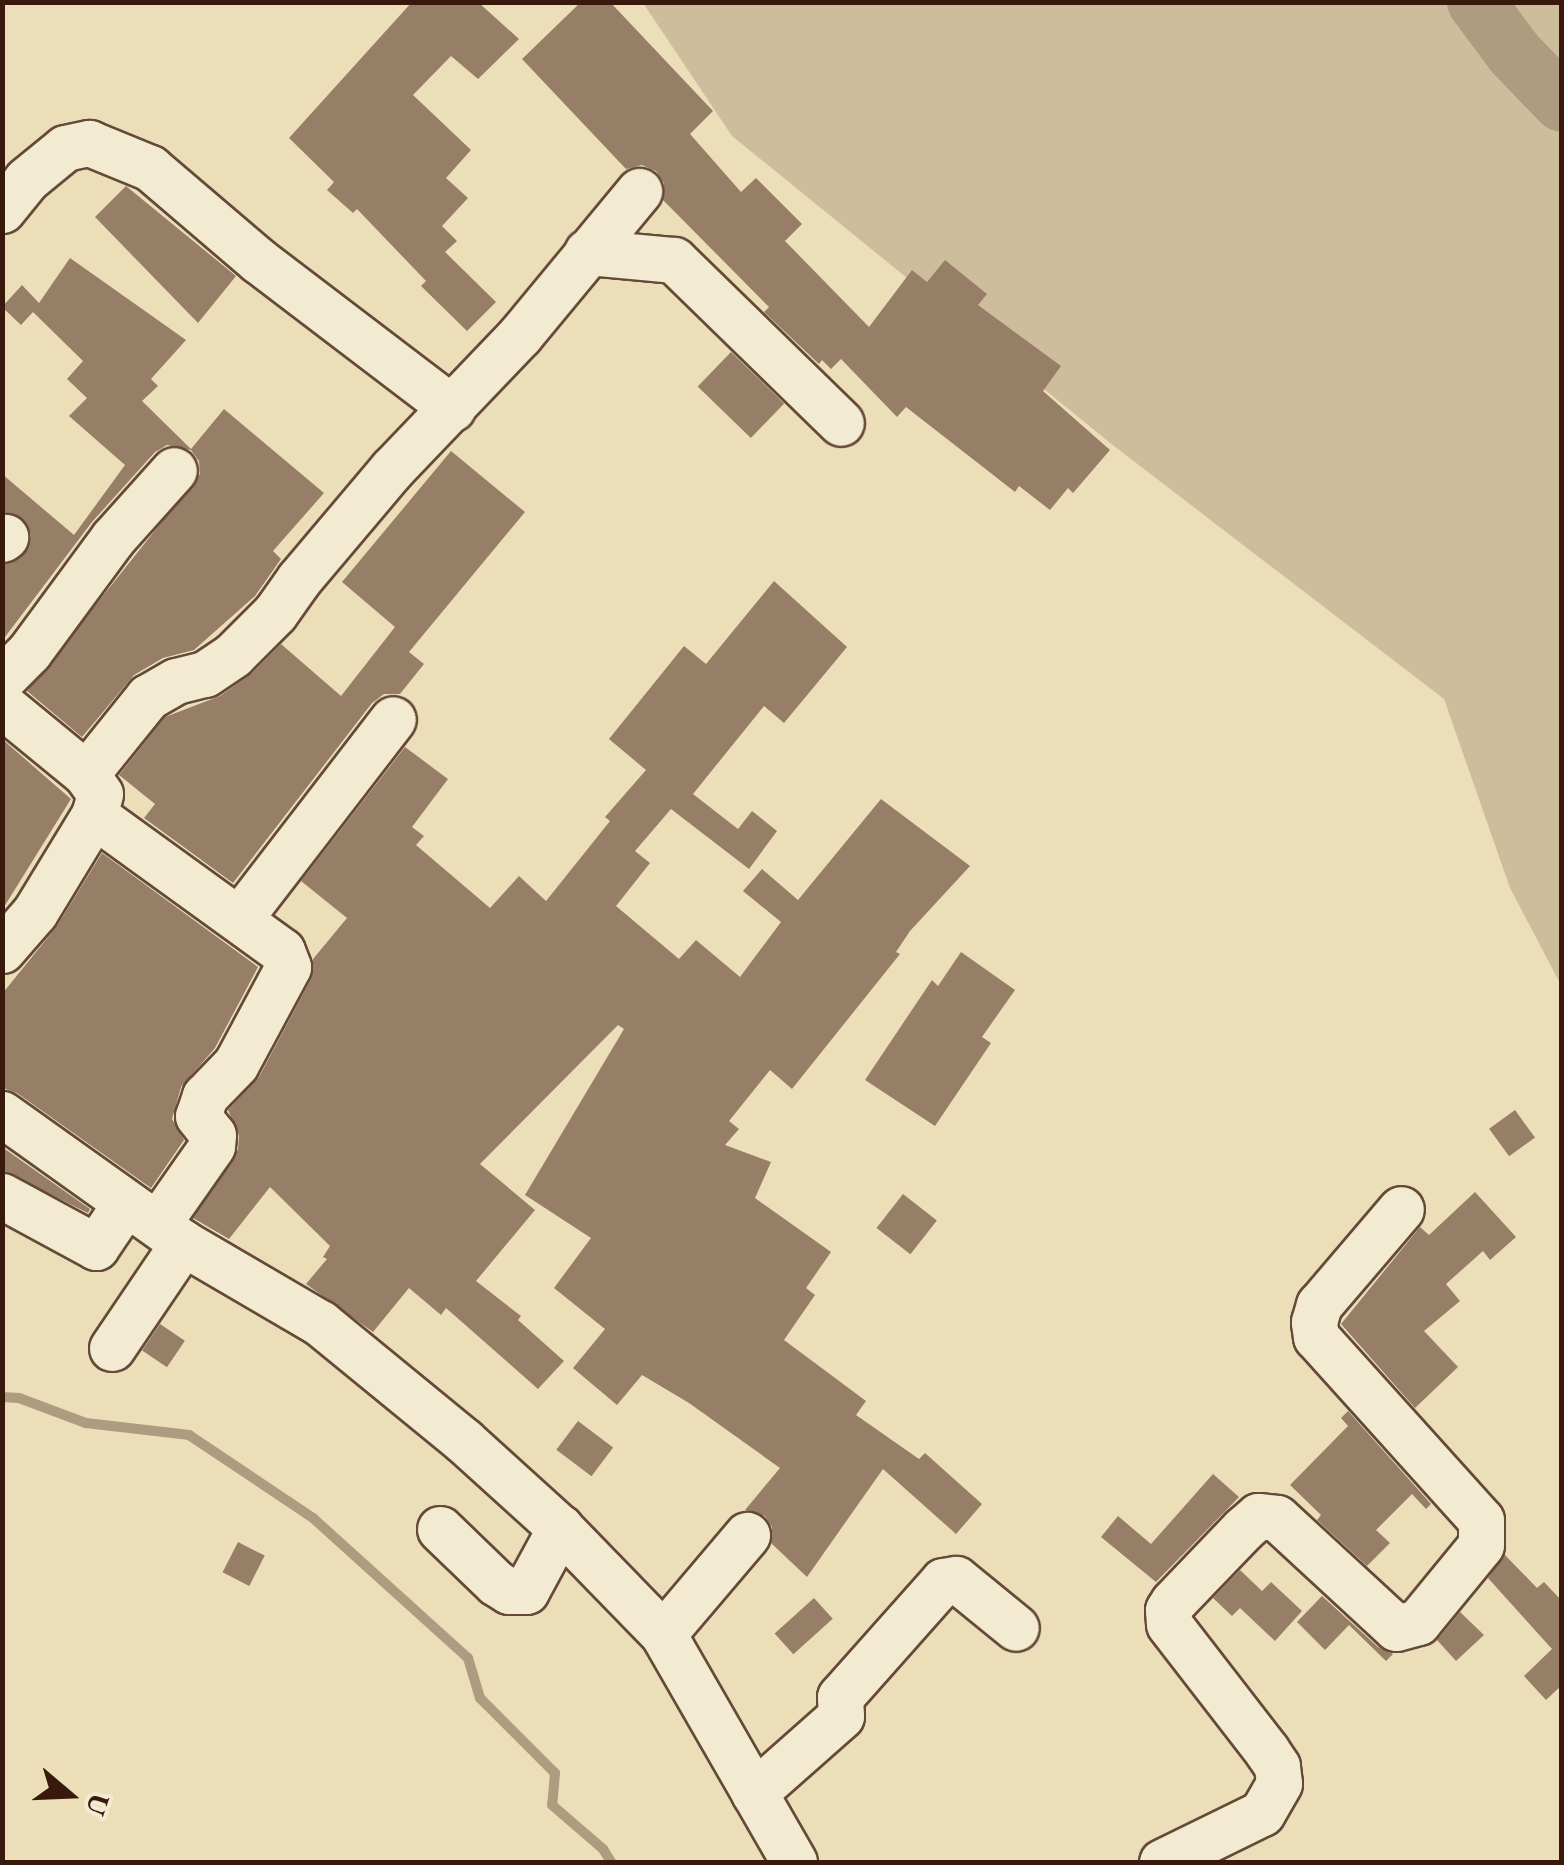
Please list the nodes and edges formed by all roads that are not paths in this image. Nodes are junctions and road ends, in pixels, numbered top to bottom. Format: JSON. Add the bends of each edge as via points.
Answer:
{"nodes":[{"id":1,"x":639,"y":190,"type":"dead end"},
{"id":2,"x":2,"y":210,"type":"edge"},
{"id":3,"x":587,"y":252,"type":"junction"},
{"id":4,"x":452,"y":408,"type":"junction"},
{"id":5,"x":841,"y":423,"type":"dead end"},
{"id":6,"x":174,"y":470,"type":"dead end"},
{"id":7,"x":2,"y":679,"type":"edge"},
{"id":8,"x":2,"y":705,"type":"edge"},
{"id":9,"x":393,"y":719,"type":"dead end"},
{"id":10,"x":90,"y":794,"type":"junction"},
{"id":11,"x":239,"y":919,"type":"junction"},
{"id":12,"x":2,"y":950,"type":"edge"},
{"id":13,"x":2,"y":1114,"type":"edge"},
{"id":14,"x":2,"y":1196,"type":"edge"},
{"id":15,"x":1401,"y":1209,"type":"dead end"},
{"id":16,"x":155,"y":1224,"type":"junction"},
{"id":17,"x":112,"y":1348,"type":"dead end"},
{"id":18,"x":440,"y":1528,"type":"dead end"},
{"id":19,"x":560,"y":1528,"type":"junction"},
{"id":20,"x":747,"y":1535,"type":"dead end"},
{"id":21,"x":1016,"y":1628,"type":"dead end"},
{"id":22,"x":662,"y":1634,"type":"junction"},
{"id":23,"x":754,"y":1793,"type":"junction"},
{"id":24,"x":794,"y":1862,"type":"edge"},
{"id":25,"x":1162,"y":1862,"type":"edge"}],
"edges":[{"from":1,"to":3,"type":"street"},
{"from":2,"to":4,"type":"street","via":[[65,148],[89,143],[150,168]]},
{"from":3,"to":4,"type":"street"},
{"from":3,"to":5,"type":"street","via":[[674,260]]},
{"from":4,"to":10,"type":"street","via":[[233,655],[148,696]]},
{"from":6,"to":7,"type":"street"},
{"from":8,"to":10,"type":"street"},
{"from":9,"to":11,"type":"street"},
{"from":10,"to":11,"type":"street"},
{"from":10,"to":12,"type":"street","via":[[35,912]]},
{"from":11,"to":16,"type":"street","via":[[282,951],[288,967],[236,1064],[205,1096],[198,1116],[213,1135],[212,1146]]},
{"from":13,"to":16,"type":"street"},
{"from":14,"to":16,"type":"street","via":[[96,1247]]},
{"from":15,"to":25,"type":"street","via":[[1319,1306],[1316,1337],[1480,1520],[1481,1545],[1418,1622],[1396,1628],[1278,1518],[1258,1516],[1244,1529],[1173,1602],[1168,1624],[1267,1751],[1279,1783],[1262,1813]]},
{"from":16,"to":17,"type":"street"},
{"from":16,"to":19,"type":"street","via":[[320,1323]]},
{"from":18,"to":19,"type":"street","via":[[496,1583],[526,1592]]},
{"from":19,"to":22,"type":"street"},
{"from":20,"to":22,"type":"street"},
{"from":21,"to":23,"type":"street","via":[[956,1579],[943,1581],[840,1697],[841,1716]]},
{"from":22,"to":23,"type":"street"},
{"from":23,"to":24,"type":"street"}]}
